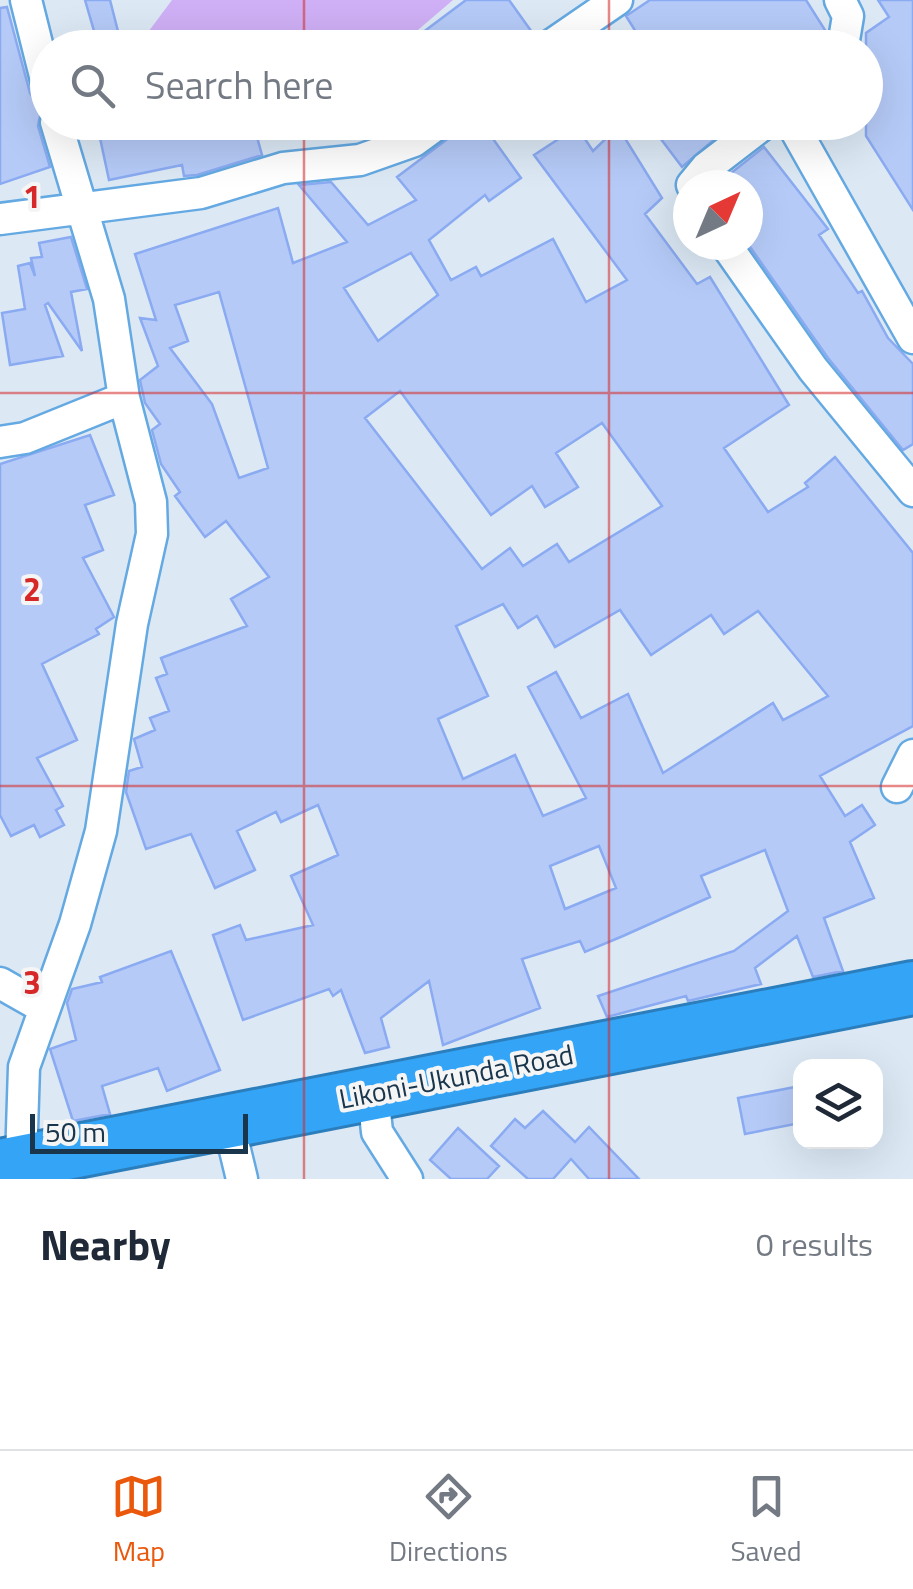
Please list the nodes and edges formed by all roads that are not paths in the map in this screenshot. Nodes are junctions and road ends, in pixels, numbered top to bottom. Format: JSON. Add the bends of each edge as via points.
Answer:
{"nodes":[{"id":1,"x":26,"y":0,"type":"edge"},
{"id":2,"x":617,"y":0,"type":"edge"},
{"id":3,"x":840,"y":0,"type":"edge"},
{"id":4,"x":34,"y":30,"type":"edge"},
{"id":5,"x":573,"y":30,"type":"edge"},
{"id":6,"x":846,"y":30,"type":"edge"},
{"id":7,"x":61,"y":140,"type":"edge"},
{"id":8,"x":415,"y":140,"type":"edge"},
{"id":9,"x":743,"y":140,"type":"edge"},
{"id":10,"x":801,"y":140,"type":"edge"},
{"id":11,"x":704,"y":170,"type":"edge"},
{"id":12,"x":79,"y":207,"type":"junction"},
{"id":13,"x":0,"y":219,"type":"edge"},
{"id":14,"x":737,"y":260,"type":"edge"},
{"id":15,"x":913,"y":338,"type":"edge"},
{"id":16,"x":124,"y":398,"type":"junction"},
{"id":17,"x":0,"y":442,"type":"edge"},
{"id":18,"x":913,"y":491,"type":"edge"},
{"id":19,"x":913,"y":754,"type":"edge"},
{"id":20,"x":897,"y":788,"type":"dead end"},
{"id":21,"x":0,"y":983,"type":"edge"},
{"id":22,"x":913,"y":988,"type":"edge"},
{"id":23,"x":44,"y":1008,"type":"junction"},
{"id":24,"x":373,"y":1092,"type":"junction"},
{"id":25,"x":228,"y":1121,"type":"junction"},
{"id":26,"x":32,"y":1165,"type":"edge"},
{"id":27,"x":242,"y":1179,"type":"edge"},
{"id":28,"x":407,"y":1179,"type":"edge"}],
"edges":[{"from":1,"to":4,"type":"street"},
{"from":2,"to":5,"type":"street"},
{"from":3,"to":6,"type":"street"},
{"from":7,"to":12,"type":"street"},
{"from":8,"to":12,"type":"street","via":[[360,160],[283,168],[201,193]]},
{"from":9,"to":11,"type":"street"},
{"from":10,"to":15,"type":"street"},
{"from":12,"to":13,"type":"street"},
{"from":12,"to":16,"type":"street","via":[[110,300]]},
{"from":14,"to":18,"type":"street","via":[[813,369]]},
{"from":16,"to":17,"type":"street"},
{"from":16,"to":23,"type":"street","via":[[151,502],[152,534],[102,831]]},
{"from":19,"to":20,"type":"street"},
{"from":21,"to":23,"type":"street"},
{"from":22,"to":24,"type":"highway","name":"Likoni-Ukunda Road"},
{"from":23,"to":26,"type":"street","via":[[24,1067]]},
{"from":24,"to":25,"type":"highway","name":"Likoni-Ukunda Road"},
{"from":24,"to":28,"type":"street","via":[[377,1132]]},
{"from":25,"to":26,"type":"highway","name":"Likoni-Ukunda Road"},
{"from":25,"to":27,"type":"street"}]}
